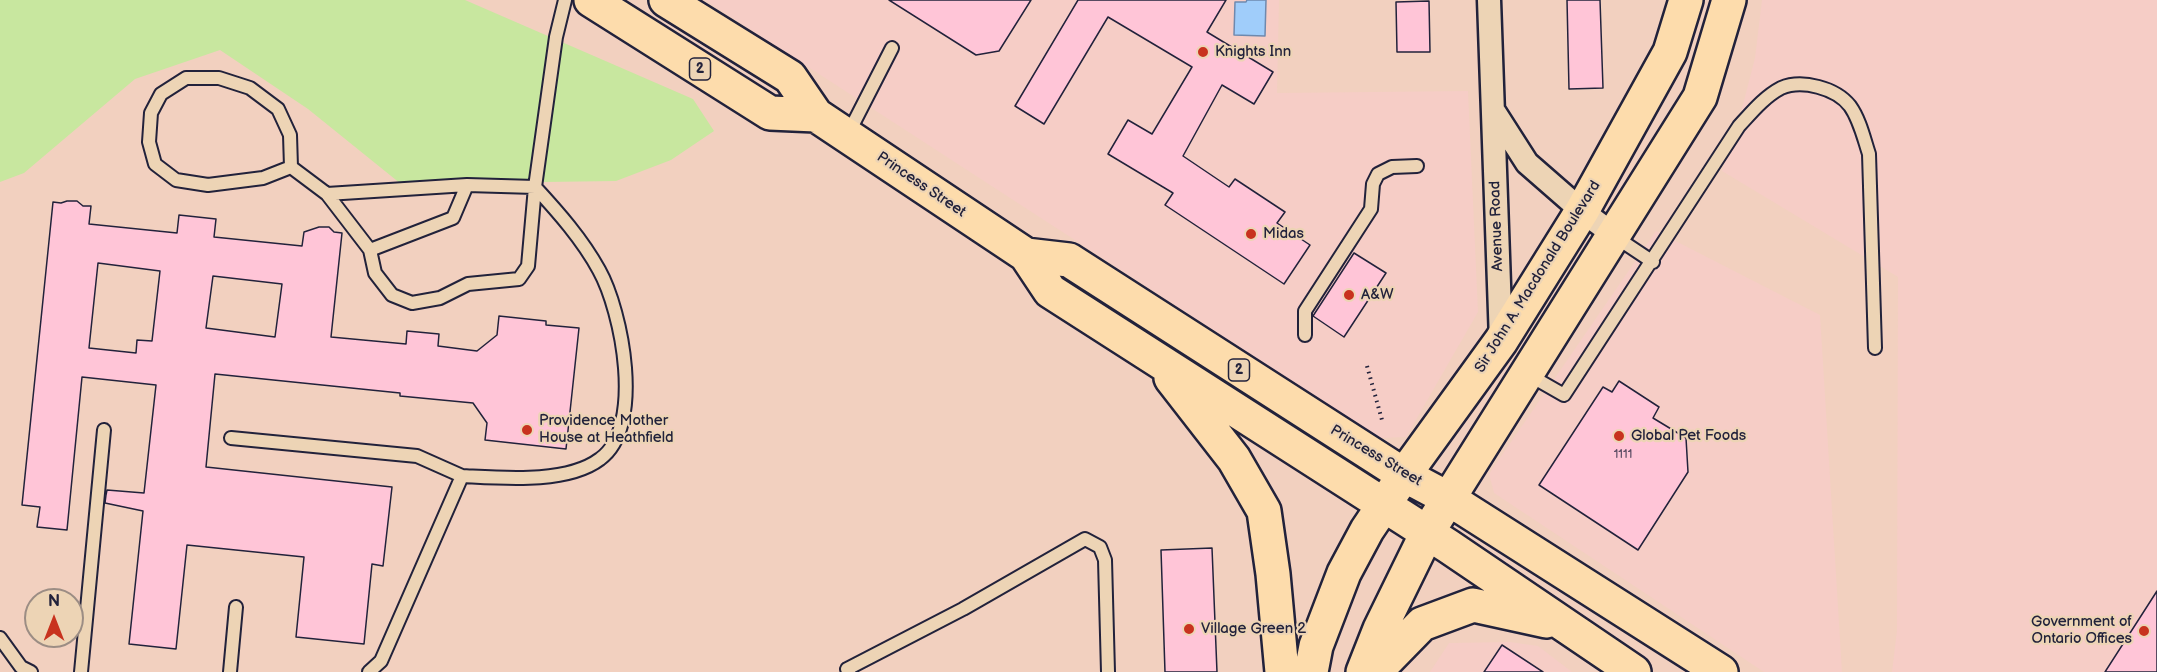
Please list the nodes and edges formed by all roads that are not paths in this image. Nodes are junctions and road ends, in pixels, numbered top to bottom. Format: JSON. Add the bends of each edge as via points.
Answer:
{"nodes":[{"id":1,"x":566,"y":0,"type":"edge"},
{"id":2,"x":591,"y":0,"type":"edge"},
{"id":3,"x":666,"y":0,"type":"edge"},
{"id":4,"x":1490,"y":0,"type":"edge"},
{"id":5,"x":1686,"y":0,"type":"edge"},
{"id":6,"x":1729,"y":0,"type":"edge"},
{"id":7,"x":892,"y":48,"type":"dead end"},
{"id":8,"x":1494,"y":112,"type":"junction"},
{"id":9,"x":816,"y":116,"type":"junction"},
{"id":10,"x":847,"y":135,"type":"junction"},
{"id":11,"x":291,"y":166,"type":"junction"},
{"id":12,"x":1417,"y":166,"type":"dead end"},
{"id":13,"x":467,"y":184,"type":"junction"},
{"id":14,"x":535,"y":187,"type":"junction"},
{"id":15,"x":327,"y":194,"type":"junction"},
{"id":16,"x":1582,"y":211,"type":"junction"},
{"id":17,"x":1614,"y":235,"type":"junction"},
{"id":18,"x":370,"y":250,"type":"junction"},
{"id":19,"x":1026,"y":255,"type":"junction"},
{"id":20,"x":1653,"y":262,"type":"junction"},
{"id":21,"x":1305,"y":335,"type":"dead end"},
{"id":22,"x":1501,"y":341,"type":"junction"},
{"id":23,"x":1875,"y":348,"type":"dead end"},
{"id":24,"x":1153,"y":356,"type":"junction"},
{"id":25,"x":1528,"y":374,"type":"junction"},
{"id":26,"x":104,"y":430,"type":"dead end"},
{"id":27,"x":231,"y":438,"type":"dead end"},
{"id":28,"x":1404,"y":475,"type":"junction"},
{"id":29,"x":462,"y":476,"type":"junction"},
{"id":30,"x":1449,"y":499,"type":"junction"},
{"id":31,"x":1384,"y":506,"type":"junction"},
{"id":32,"x":1427,"y":533,"type":"junction"},
{"id":33,"x":236,"y":607,"type":"dead end"},
{"id":34,"x":1565,"y":625,"type":"junction"},
{"id":35,"x":0,"y":638,"type":"edge"},
{"id":36,"x":31,"y":672,"type":"edge"},
{"id":37,"x":81,"y":672,"type":"edge"},
{"id":38,"x":230,"y":672,"type":"edge"},
{"id":39,"x":369,"y":672,"type":"edge"},
{"id":40,"x":849,"y":672,"type":"edge"},
{"id":41,"x":1108,"y":672,"type":"edge"},
{"id":42,"x":1282,"y":672,"type":"edge"},
{"id":43,"x":1311,"y":672,"type":"edge"},
{"id":44,"x":1363,"y":672,"type":"edge"},
{"id":45,"x":1375,"y":672,"type":"edge"},
{"id":46,"x":1634,"y":672,"type":"edge"},
{"id":47,"x":1721,"y":672,"type":"edge"}],
"edges":[{"from":1,"to":14,"type":"lane","via":[[556,37]]},
{"from":2,"to":9,"type":"main road","name":"Princess Street","number":"2","via":[[770,113]]},
{"from":3,"to":9,"type":"main road","name":"Princess Street","number":"2","via":[[790,77]]},
{"from":4,"to":8,"type":"street","name":"Avenue Road"},
{"from":5,"to":16,"type":"main road","name":"Sir John A. Macdonald Boulevard","via":[[1670,52]]},
{"from":6,"to":17,"type":"main road","via":[[1700,97]]},
{"from":7,"to":10,"type":"lane"},
{"from":8,"to":16,"type":"street","via":[[1527,163]]},
{"from":8,"to":22,"type":"street","name":"Avenue Road"},
{"from":9,"to":10,"type":"main road","name":"Princess Street","number":"2"},
{"from":10,"to":19,"type":"main road","name":"Princess Street","number":"2"},
{"from":11,"to":11,"type":"lane","via":[[290,135],[278,109],[250,88],[219,78],[186,78],[161,94],[152,113],[148,142],[155,164],[176,180],[208,184],[263,178]]},
{"from":11,"to":15,"type":"lane"},
{"from":12,"to":21,"type":"lane","via":[[1392,167],[1378,174],[1371,210],[1305,311]]},
{"from":13,"to":14,"type":"lane"},
{"from":13,"to":15,"type":"lane"},
{"from":13,"to":18,"type":"lane","via":[[453,218]]},
{"from":14,"to":18,"type":"lane","via":[[528,266],[519,279],[468,284],[440,298],[412,303],[392,295],[375,273]]},
{"from":14,"to":29,"type":"lane","via":[[566,220],[599,270],[615,307],[624,359],[626,407],[618,438],[601,459],[569,474],[522,478]]},
{"from":15,"to":18,"type":"lane"},
{"from":16,"to":17,"type":"street"},
{"from":16,"to":22,"type":"main road","name":"Sir John A. Macdonald Boulevard"},
{"from":17,"to":20,"type":"lane"},
{"from":17,"to":25,"type":"main road"},
{"from":19,"to":24,"type":"main road","name":"Princess Street","number":"2","via":[[1050,291]]},
{"from":19,"to":28,"type":"main road","name":"Princess Street","number":"2","via":[[1069,260]]},
{"from":20,"to":23,"type":"lane","via":[[1739,126],[1763,100],[1782,88],[1802,84],[1826,88],[1849,105],[1869,154]]},
{"from":20,"to":25,"type":"lane","via":[[1564,395]]},
{"from":22,"to":28,"type":"main road","name":"Sir John A. Macdonald Boulevard"},
{"from":24,"to":31,"type":"main road","name":"Princess Street","number":"2"},
{"from":24,"to":42,"type":"main road","via":[[1234,459],[1264,511]]},
{"from":25,"to":30,"type":"main road"},
{"from":26,"to":37,"type":"lane"},
{"from":27,"to":29,"type":"lane","via":[[417,456]]},
{"from":28,"to":30,"type":"main road","name":"Princess Street","number":"2"},
{"from":28,"to":31,"type":"main road","name":"Sir John A. Macdonald Boulevard"},
{"from":29,"to":39,"type":"lane","via":[[381,661]]},
{"from":30,"to":32,"type":"main road"},
{"from":30,"to":47,"type":"main road","name":"Princess Street","number":"2"},
{"from":31,"to":32,"type":"main road","name":"Princess Street","number":"2"},
{"from":31,"to":43,"type":"main road","name":"Sir John A. Macdonald Boulevard","via":[[1344,573],[1316,646]]},
{"from":32,"to":34,"type":"main road","name":"Princess Street","number":"2"},
{"from":32,"to":44,"type":"main road"},
{"from":33,"to":38,"type":"lane"},
{"from":34,"to":45,"type":"main road","via":[[1473,605],[1422,624]]},
{"from":34,"to":46,"type":"main road","name":"Princess Street","number":"2"},
{"from":35,"to":36,"type":"lane","via":[[21,667]]},
{"from":40,"to":41,"type":"lane","via":[[847,669],[1085,539],[1100,547],[1105,560]]}]}
